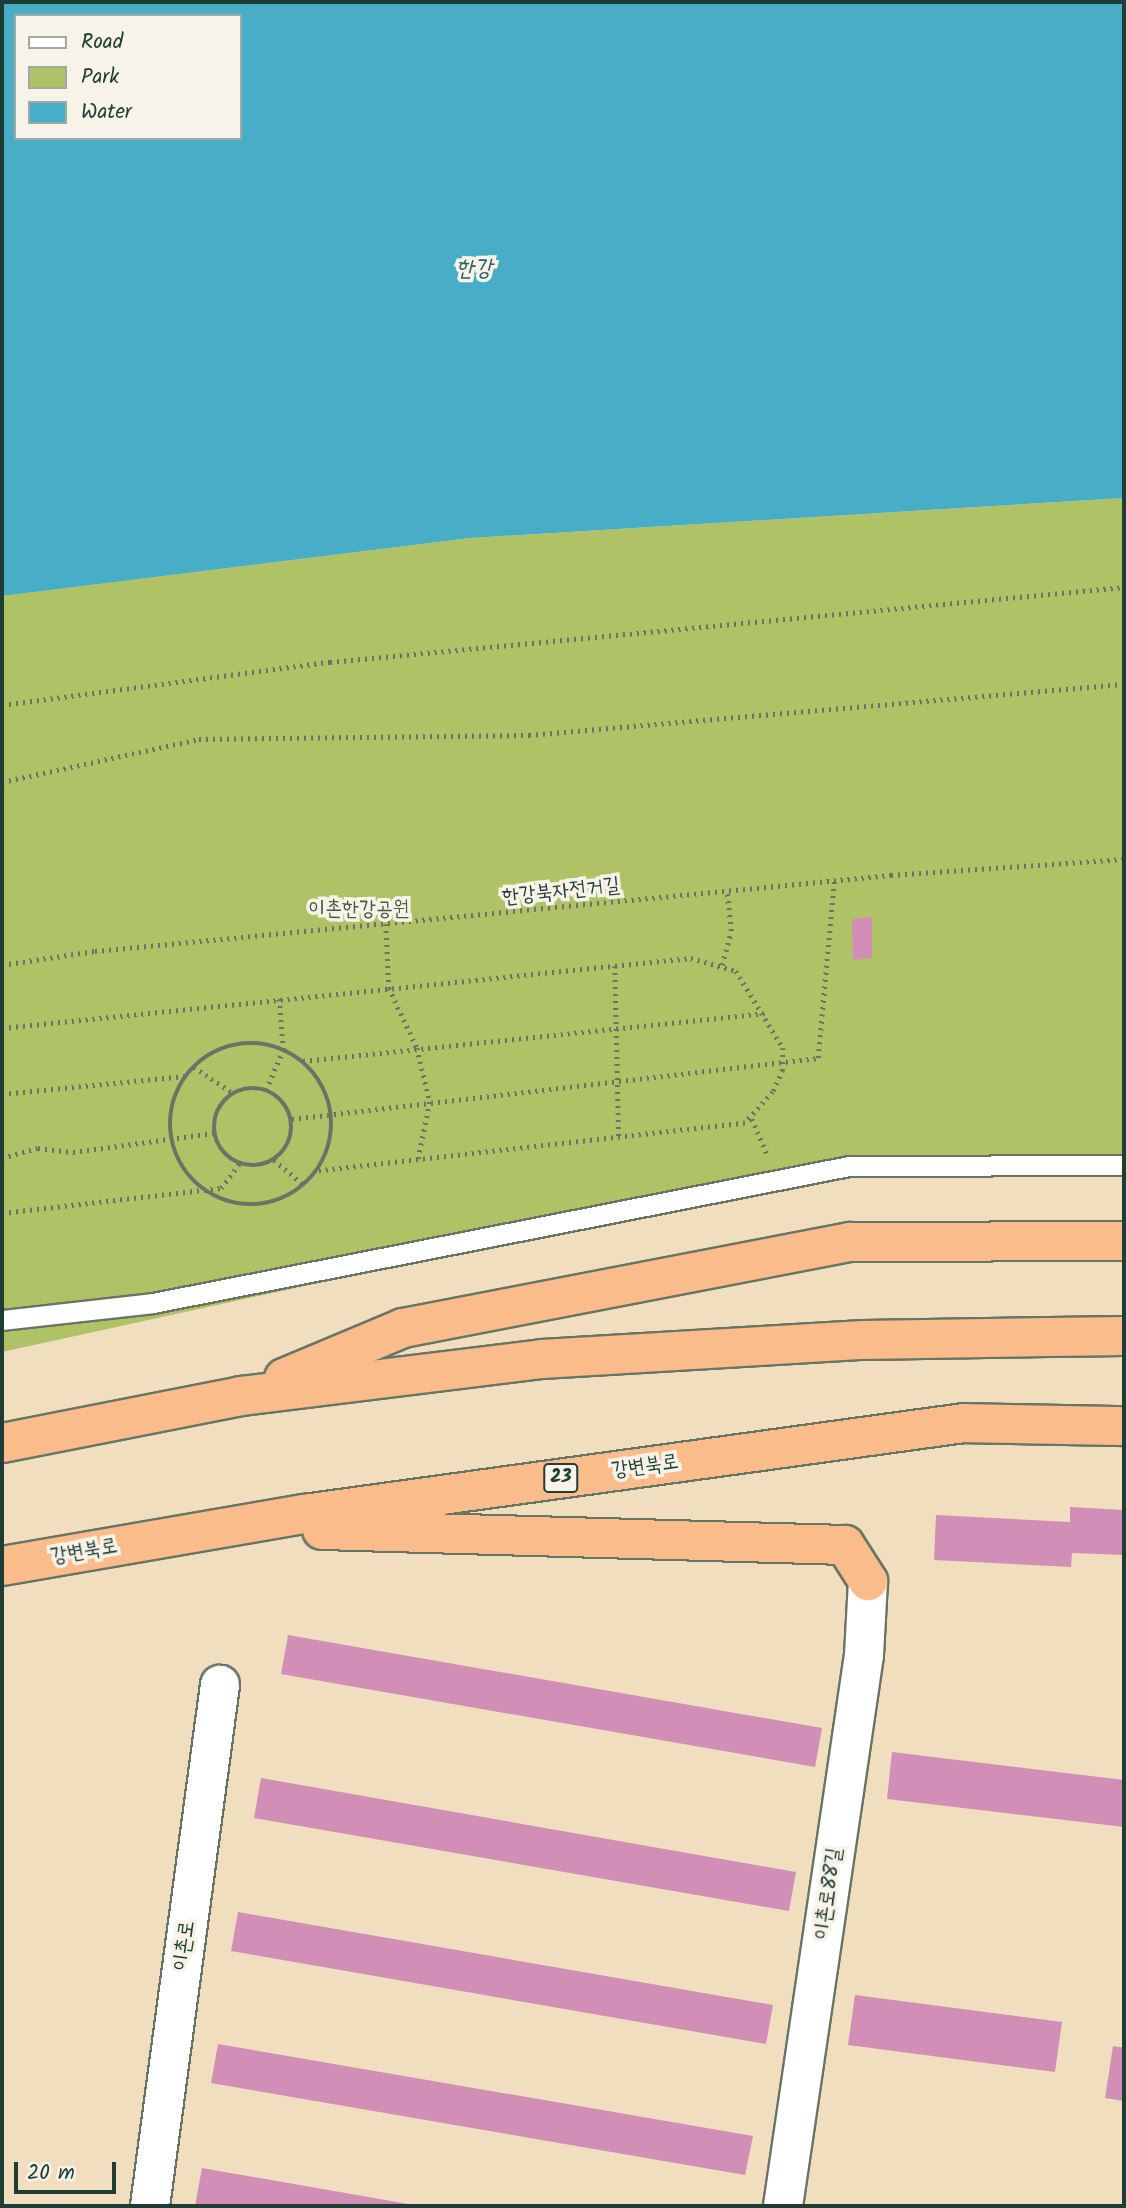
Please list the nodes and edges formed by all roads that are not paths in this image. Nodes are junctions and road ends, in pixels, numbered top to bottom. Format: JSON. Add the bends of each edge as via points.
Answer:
{"nodes":[{"id":1,"x":1124,"y":1165,"type":"edge"},
{"id":2,"x":1124,"y":1241,"type":"edge"},
{"id":3,"x":2,"y":1320,"type":"edge"},
{"id":4,"x":1124,"y":1336,"type":"edge"},
{"id":5,"x":241,"y":1396,"type":"junction"},
{"id":6,"x":1124,"y":1426,"type":"edge"},
{"id":7,"x":2,"y":1443,"type":"edge"},
{"id":8,"x":225,"y":1527,"type":"junction"},
{"id":9,"x":2,"y":1566,"type":"edge"},
{"id":10,"x":868,"y":1581,"type":"joint"},
{"id":11,"x":220,"y":1685,"type":"dead end"},
{"id":12,"x":150,"y":2206,"type":"edge"},
{"id":13,"x":783,"y":2206,"type":"edge"}],
"edges":[{"from":1,"to":3,"type":"lane","via":[[905,1163],[770,1181],[153,1303]]},
{"from":2,"to":5,"type":"highway","via":[[850,1242],[403,1328]]},
{"from":4,"to":5,"type":"highway","via":[[863,1340],[542,1359]]},
{"from":5,"to":7,"type":"highway"},
{"from":6,"to":8,"type":"highway","name":"강변북로","number":"23","via":[[964,1423]]},
{"from":8,"to":9,"type":"highway","name":"강변북로","number":"23"},
{"from":8,"to":10,"type":"highway","via":[[845,1545]]},
{"from":10,"to":13,"type":"street","name":"이촌로88길","via":[[864,1655]]},
{"from":11,"to":12,"type":"street","name":"이촌로"}]}
